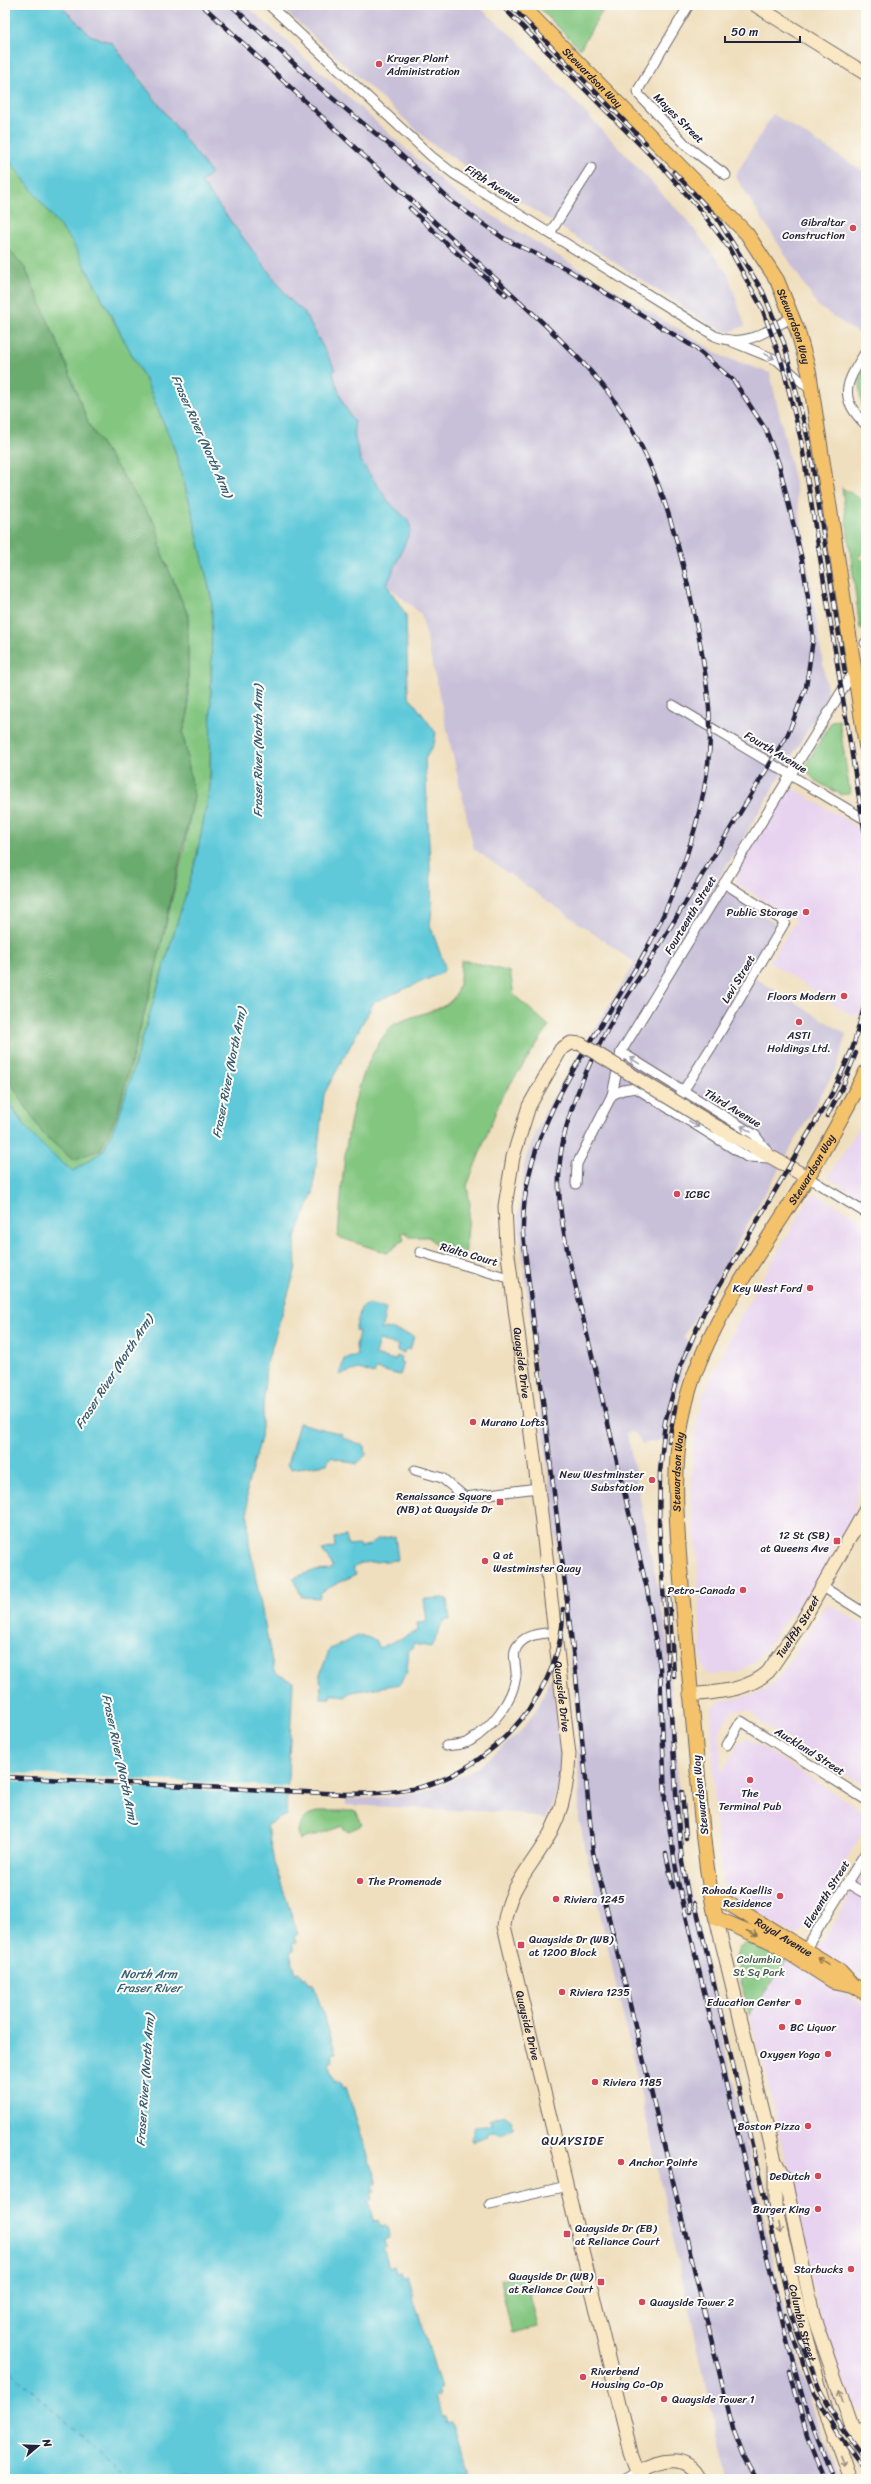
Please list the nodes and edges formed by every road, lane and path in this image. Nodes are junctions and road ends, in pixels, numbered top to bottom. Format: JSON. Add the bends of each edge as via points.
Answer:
{"nodes":[{"id":1,"x":270,"y":5,"type":"edge"},
{"id":2,"x":521,"y":5,"type":"edge"},
{"id":3,"x":689,"y":5,"type":"edge"},
{"id":4,"x":755,"y":5,"type":"edge"},
{"id":5,"x":866,"y":74,"type":"edge"},
{"id":6,"x":591,"y":168,"type":"dead end"},
{"id":7,"x":726,"y":175,"type":"dead end"},
{"id":8,"x":550,"y":233,"type":"junction"},
{"id":9,"x":793,"y":317,"type":"junction"},
{"id":10,"x":733,"y":342,"type":"junction"},
{"id":11,"x":866,"y":351,"type":"edge"},
{"id":12,"x":812,"y":391,"type":"junction"},
{"id":13,"x":866,"y":425,"type":"edge"},
{"id":14,"x":854,"y":671,"type":"junction"},
{"id":15,"x":673,"y":705,"type":"dead end"},
{"id":16,"x":866,"y":746,"type":"edge"},
{"id":17,"x":792,"y":775,"type":"junction"},
{"id":18,"x":866,"y":820,"type":"edge"},
{"id":19,"x":724,"y":883,"type":"junction"},
{"id":20,"x":621,"y":1052,"type":"junction"},
{"id":21,"x":866,"y":1072,"type":"edge"},
{"id":22,"x":683,"y":1091,"type":"junction"},
{"id":23,"x":612,"y":1095,"type":"junction"},
{"id":24,"x":671,"y":1110,"type":"junction"},
{"id":25,"x":772,"y":1158,"type":"junction"},
{"id":26,"x":807,"y":1177,"type":"junction"},
{"id":27,"x":576,"y":1184,"type":"dead end"},
{"id":28,"x":866,"y":1213,"type":"edge"},
{"id":29,"x":420,"y":1252,"type":"dead end"},
{"id":30,"x":512,"y":1279,"type":"junction"},
{"id":31,"x":415,"y":1470,"type":"dead end"},
{"id":32,"x":538,"y":1488,"type":"junction"},
{"id":33,"x":866,"y":1509,"type":"edge"},
{"id":34,"x":822,"y":1587,"type":"junction"},
{"id":35,"x":866,"y":1614,"type":"edge"},
{"id":36,"x":555,"y":1632,"type":"junction"},
{"id":37,"x":690,"y":1695,"type":"junction"},
{"id":38,"x":727,"y":1745,"type":"dead end"},
{"id":39,"x":446,"y":1746,"type":"dead end"},
{"id":40,"x":866,"y":1800,"type":"edge"},
{"id":41,"x":866,"y":1852,"type":"edge"},
{"id":42,"x":847,"y":1882,"type":"junction"},
{"id":43,"x":711,"y":1892,"type":"junction"},
{"id":44,"x":866,"y":1894,"type":"edge"},
{"id":45,"x":716,"y":1918,"type":"junction"},
{"id":46,"x":806,"y":1950,"type":"junction"},
{"id":47,"x":853,"y":1985,"type":"junction"},
{"id":48,"x":866,"y":1993,"type":"edge"},
{"id":49,"x":775,"y":2161,"type":"junction"},
{"id":50,"x":567,"y":2186,"type":"junction"},
{"id":51,"x":490,"y":2204,"type":"dead end"},
{"id":52,"x":860,"y":2431,"type":"edge"},
{"id":53,"x":835,"y":2440,"type":"junction"},
{"id":54,"x":866,"y":2460,"type":"edge"},
{"id":55,"x":641,"y":2475,"type":"edge"},
{"id":56,"x":626,"y":2479,"type":"edge"},
{"id":57,"x":700,"y":2479,"type":"edge"},
{"id":58,"x":850,"y":2479,"type":"edge"}],
"edges":[{"from":1,"to":8,"type":"street","name":"Fifth Avenue","via":[[430,156],[454,174]]},
{"from":2,"to":9,"type":"main road","name":"Stewardson Way","via":[[747,234],[777,280]]},
{"from":3,"to":7,"type":"street","name":"Mayes Street","via":[[638,90],[639,95],[688,147]]},
{"from":4,"to":5,"type":"street"},
{"from":6,"to":8,"type":"street"},
{"from":8,"to":10,"type":"street","name":"Fifth Avenue","via":[[715,336]]},
{"from":9,"to":10,"type":"street","via":[[746,340]]},
{"from":9,"to":12,"type":"main road","name":"Stewardson Way"},
{"from":10,"to":12,"type":"street","name":"Fifth Avenue","one_way":true,"via":[[777,360]]},
{"from":11,"to":13,"type":"street","via":[[850,377],[847,388],[852,411]]},
{"from":12,"to":14,"type":"main road","name":"Stewardson Way"},
{"from":14,"to":16,"type":"main road","name":"Stewardson Way"},
{"from":14,"to":17,"type":"street","name":"Fourteenth Street"},
{"from":15,"to":17,"type":"street","name":"Fourth Avenue"},
{"from":17,"to":18,"type":"street","name":"Fourth Avenue"},
{"from":17,"to":19,"type":"street","name":"Fourteenth Street"},
{"from":19,"to":20,"type":"street","name":"Fourteenth Street"},
{"from":19,"to":22,"type":"street","name":"Levi Street","via":[[785,922]]},
{"from":22,"to":20,"type":"street","name":"Third Avenue","one_way":true},
{"from":20,"to":23,"type":"street","name":"Fourteenth Street"},
{"from":21,"to":26,"type":"main road","name":"Stewardson Way"},
{"from":22,"to":24,"type":"street","name":"Levi Street"},
{"from":25,"to":22,"type":"street","name":"Third Avenue","one_way":true,"via":[[758,1137]]},
{"from":23,"to":24,"type":"street","via":[[636,1088]]},
{"from":23,"to":27,"type":"street","name":"Fourteenth Street","via":[[577,1164]]},
{"from":24,"to":25,"type":"street","one_way":true,"via":[[747,1157]]},
{"from":25,"to":26,"type":"street","name":"Quayside Drive"},
{"from":25,"to":30,"type":"street","name":"Quayside Drive","bridge":true,"via":[[581,1044],[574,1043],[561,1049],[540,1084],[522,1123],[512,1157],[505,1206]]},
{"from":26,"to":28,"type":"street"},
{"from":26,"to":37,"type":"main road","name":"Stewardson Way","via":[[739,1283],[711,1335],[692,1383],[681,1429],[676,1477],[677,1523]]},
{"from":29,"to":30,"type":"street","name":"Rialto Court"},
{"from":30,"to":32,"type":"street","name":"Quayside Drive"},
{"from":31,"to":32,"type":"street","via":[[442,1478],[465,1497]]},
{"from":32,"to":36,"type":"street","name":"Quayside Drive"},
{"from":33,"to":34,"type":"street","name":"Twelfth Street"},
{"from":34,"to":35,"type":"street"},
{"from":34,"to":37,"type":"street","name":"Twelfth Street","via":[[780,1657],[762,1678],[739,1688]]},
{"from":36,"to":39,"type":"street","via":[[534,1635],[518,1644],[514,1650],[514,1689],[507,1702],[485,1728],[468,1742]]},
{"from":36,"to":50,"type":"street","name":"Quayside Drive","via":[[569,1754],[568,1780],[562,1806],[551,1831],[512,1892],[506,1908],[504,1926]]},
{"from":37,"to":43,"type":"main road","name":"Stewardson Way"},
{"from":38,"to":40,"type":"street","name":"Auckland Street","via":[[741,1721]]},
{"from":41,"to":42,"type":"street","name":"Eleventh Street"},
{"from":42,"to":44,"type":"street"},
{"from":42,"to":46,"type":"street","name":"Eleventh Street"},
{"from":43,"to":45,"type":"main road","name":"Stewardson Way"},
{"from":43,"to":46,"type":"main road","name":"Royal Avenue"},
{"from":45,"to":47,"type":"main road","name":"Royal Avenue","one_way":true,"via":[[772,1942],[833,1981]]},
{"from":45,"to":49,"type":"street","name":"Columbia Street"},
{"from":47,"to":46,"type":"main road","name":"Royal Avenue","one_way":true,"via":[[840,1971]]},
{"from":47,"to":48,"type":"main road","name":"Royal Avenue"},
{"from":52,"to":49,"type":"street","name":"Columbia Street","one_way":true,"via":[[813,2315],[785,2179]]},
{"from":49,"to":53,"type":"street","name":"Columbia Street","one_way":true,"via":[[775,2206],[801,2320]]},
{"from":50,"to":51,"type":"street"},
{"from":50,"to":55,"type":"street","name":"Quayside Drive","via":[[630,2453]]},
{"from":52,"to":53,"type":"street"},
{"from":52,"to":54,"type":"street","name":"Columbia Street"},
{"from":53,"to":58,"type":"street","name":"Columbia Street","one_way":true},
{"from":55,"to":56,"type":"street"},
{"from":55,"to":57,"type":"street","via":[[660,2462],[682,2461],[697,2471]]}]}
